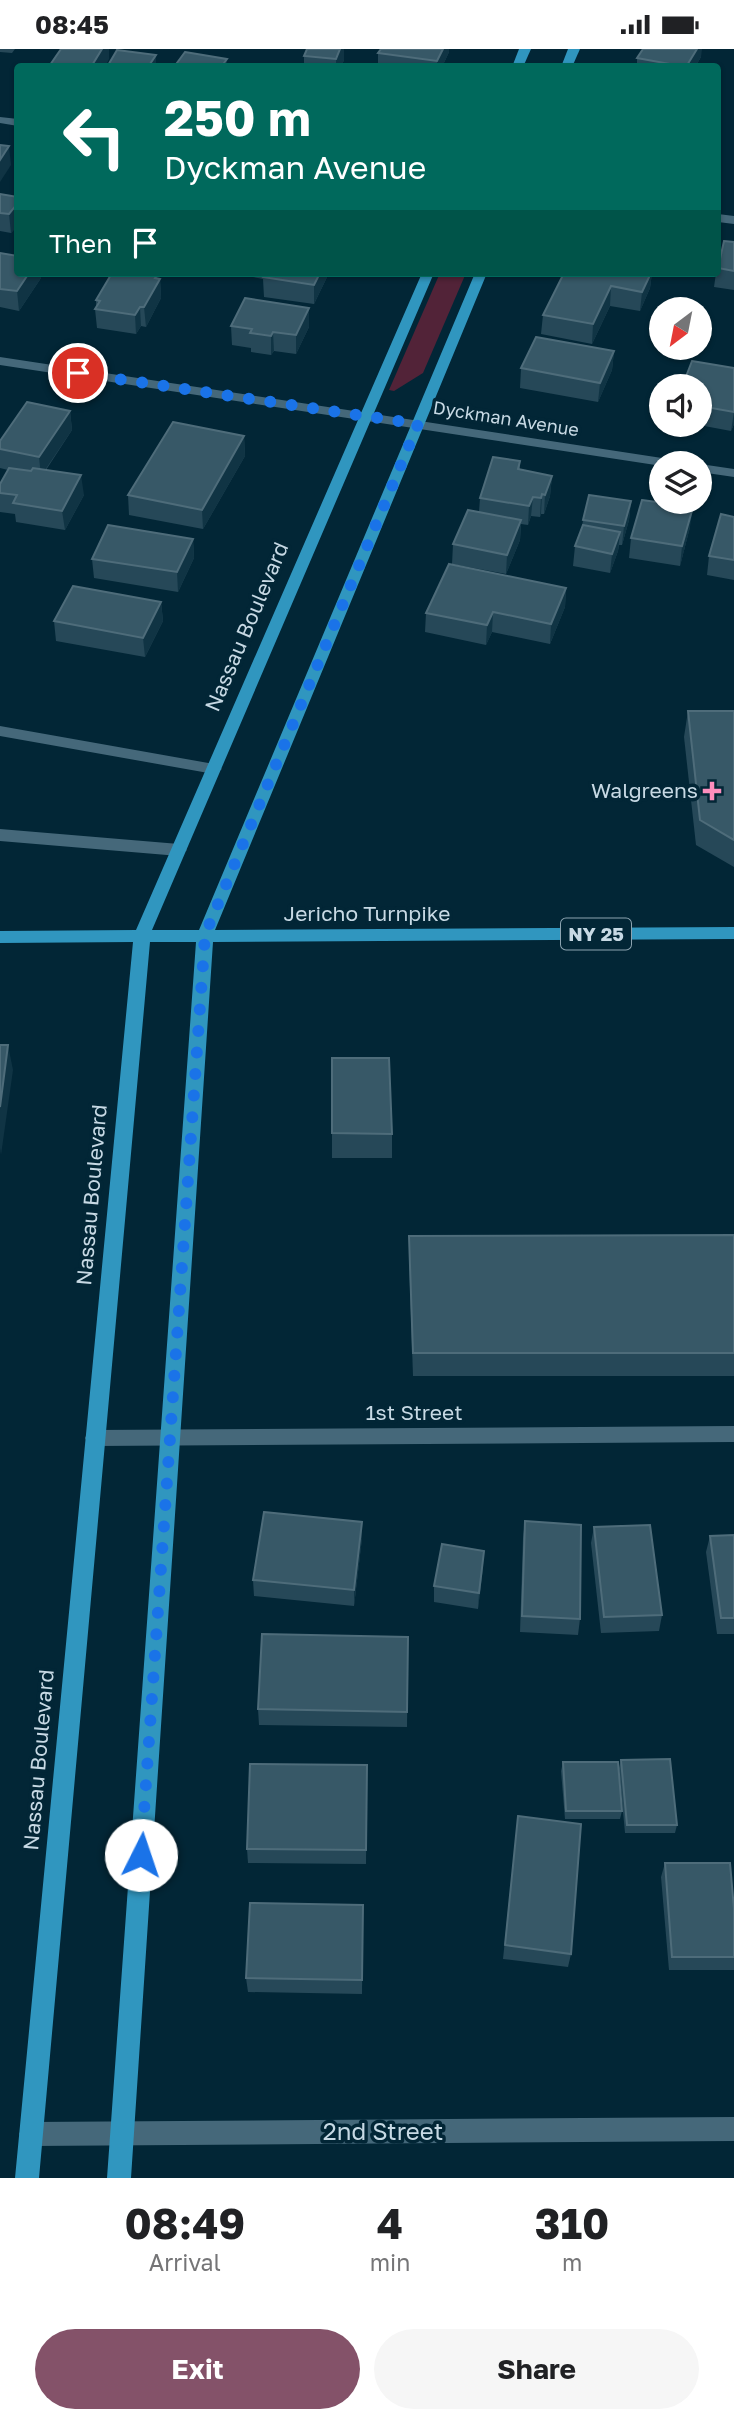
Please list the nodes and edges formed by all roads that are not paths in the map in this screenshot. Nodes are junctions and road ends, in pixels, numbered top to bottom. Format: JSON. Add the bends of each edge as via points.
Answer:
{"nodes":[{"id":1,"x":426,"y":277,"type":"edge"},
{"id":2,"x":479,"y":277,"type":"edge"},
{"id":3,"x":0,"y":361,"type":"edge"},
{"id":4,"x":366,"y":417,"type":"junction"},
{"id":5,"x":418,"y":424,"type":"junction"},
{"id":6,"x":649,"y":460,"type":"edge"},
{"id":7,"x":712,"y":470,"type":"edge"},
{"id":8,"x":734,"y":473,"type":"edge"},
{"id":9,"x":0,"y":731,"type":"edge"},
{"id":10,"x":214,"y":769,"type":"junction"},
{"id":11,"x":0,"y":835,"type":"edge"},
{"id":12,"x":179,"y":850,"type":"junction"},
{"id":13,"x":734,"y":933,"type":"edge"},
{"id":14,"x":142,"y":935,"type":"junction"},
{"id":15,"x":205,"y":935,"type":"junction"},
{"id":16,"x":0,"y":937,"type":"edge"},
{"id":17,"x":734,"y":1434,"type":"edge"},
{"id":18,"x":170,"y":1437,"type":"junction"},
{"id":19,"x":95,"y":1438,"type":"junction"},
{"id":20,"x":734,"y":2129,"type":"edge"},
{"id":21,"x":32,"y":2134,"type":"junction"},
{"id":22,"x":122,"y":2134,"type":"junction"},
{"id":23,"x":27,"y":2178,"type":"edge"},
{"id":24,"x":119,"y":2178,"type":"edge"}],
"edges":[{"from":1,"to":4,"type":"main road","name":"Nassau Boulevard"},
{"from":2,"to":5,"type":"main road"},
{"from":3,"to":4,"type":"street","name":"Dyckman Avenue"},
{"from":4,"to":5,"type":"street","name":"Dyckman Avenue"},
{"from":4,"to":10,"type":"main road","name":"Nassau Boulevard"},
{"from":5,"to":6,"type":"street","name":"Dyckman Avenue"},
{"from":5,"to":15,"type":"main road"},
{"from":7,"to":8,"type":"street"},
{"from":9,"to":10,"type":"street"},
{"from":10,"to":12,"type":"main road","name":"Nassau Boulevard"},
{"from":11,"to":12,"type":"street"},
{"from":12,"to":14,"type":"main road","name":"Nassau Boulevard"},
{"from":13,"to":15,"type":"main road","name":"Jericho Turnpike","number":"NY 25"},
{"from":14,"to":15,"type":"main road","name":"Jericho Turnpike","number":"NY 25"},
{"from":14,"to":16,"type":"main road","name":"Jericho Turnpike","number":"NY 25"},
{"from":14,"to":19,"type":"main road","name":"Nassau Boulevard"},
{"from":15,"to":18,"type":"main road"},
{"from":17,"to":18,"type":"street","name":"1st Street"},
{"from":18,"to":19,"type":"street","name":"1st Street"},
{"from":18,"to":22,"type":"main road"},
{"from":19,"to":21,"type":"main road","name":"Nassau Boulevard"},
{"from":20,"to":22,"type":"street","name":"2nd Street"},
{"from":21,"to":22,"type":"street","name":"2nd Street"},
{"from":21,"to":23,"type":"main road","name":"Nassau Boulevard"},
{"from":22,"to":24,"type":"main road"}]}
